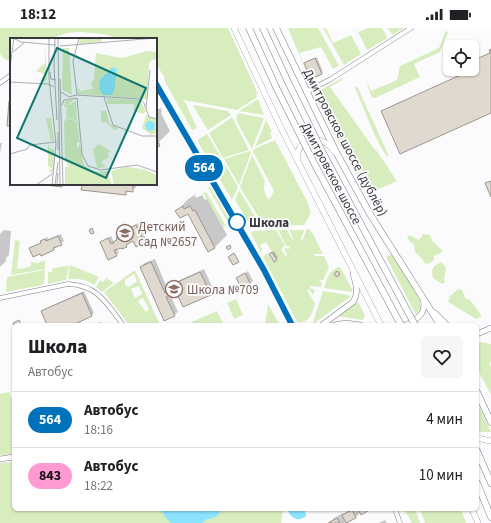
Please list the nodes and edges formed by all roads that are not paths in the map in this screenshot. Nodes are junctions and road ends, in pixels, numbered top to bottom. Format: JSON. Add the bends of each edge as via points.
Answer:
{"nodes":[{"id":1,"x":233,"y":28,"type":"edge"},
{"id":2,"x":249,"y":28,"type":"edge"},
{"id":3,"x":263,"y":28,"type":"edge"},
{"id":4,"x":276,"y":28,"type":"edge"},
{"id":5,"x":411,"y":28,"type":"edge"},
{"id":6,"x":10,"y":76,"type":"edge"},
{"id":7,"x":0,"y":83,"type":"edge"},
{"id":8,"x":157,"y":86,"type":"edge"},
{"id":9,"x":306,"y":92,"type":"junction"},
{"id":10,"x":336,"y":152,"type":"junction"},
{"id":11,"x":302,"y":169,"type":"junction"},
{"id":12,"x":352,"y":267,"type":"junction"},
{"id":13,"x":421,"y":293,"type":"junction"},
{"id":14,"x":0,"y":298,"type":"edge"},
{"id":15,"x":431,"y":309,"type":"junction"},
{"id":16,"x":121,"y":323,"type":"edge"},
{"id":17,"x":291,"y":323,"type":"edge"},
{"id":18,"x":325,"y":323,"type":"edge"},
{"id":19,"x":380,"y":323,"type":"edge"},
{"id":20,"x":400,"y":323,"type":"edge"},
{"id":21,"x":410,"y":323,"type":"edge"},
{"id":22,"x":414,"y":323,"type":"edge"},
{"id":23,"x":439,"y":323,"type":"edge"},
{"id":24,"x":445,"y":323,"type":"edge"},
{"id":25,"x":491,"y":328,"type":"edge"},
{"id":26,"x":479,"y":333,"type":"edge"},
{"id":27,"x":479,"y":396,"type":"edge"},
{"id":28,"x":479,"y":403,"type":"edge"},
{"id":29,"x":484,"y":405,"type":"junction"},
{"id":30,"x":491,"y":422,"type":"edge"},
{"id":31,"x":479,"y":438,"type":"edge"},
{"id":32,"x":491,"y":441,"type":"edge"},
{"id":33,"x":479,"y":456,"type":"edge"},
{"id":34,"x":12,"y":457,"type":"edge"},
{"id":35,"x":0,"y":459,"type":"edge"},
{"id":36,"x":491,"y":483,"type":"edge"},
{"id":37,"x":479,"y":488,"type":"edge"},
{"id":38,"x":396,"y":511,"type":"edge"},
{"id":39,"x":473,"y":511,"type":"edge"},
{"id":40,"x":491,"y":517,"type":"edge"},
{"id":41,"x":400,"y":523,"type":"edge"},
{"id":42,"x":478,"y":523,"type":"edge"}],
"edges":[{"from":1,"to":11,"type":"main road"},
{"from":2,"to":20,"type":"highway","name":"Дмитровское шоссе","bridge":true,"via":[[314,163]]},
{"from":3,"to":22,"type":"highway","name":"Дмитровское шоссе","bridge":true,"via":[[325,157]]},
{"from":4,"to":9,"type":"highway","name":"Дмитровское шоссе (дублёр)"},
{"from":5,"to":9,"type":"street"},
{"from":6,"to":7,"type":"street"},
{"from":8,"to":17,"type":"street","via":[[264,270]]},
{"from":9,"to":10,"type":"highway","name":"Дмитровское шоссе (дублёр)"},
{"from":10,"to":11,"type":"main road","via":[[323,142],[306,142],[300,146],[298,152]]},
{"from":10,"to":13,"type":"highway","name":"Дмитровское шоссе (дублёр)","via":[[370,214]]},
{"from":11,"to":12,"type":"main road"},
{"from":12,"to":18,"type":"street","via":[[357,289],[356,298]]},
{"from":12,"to":19,"type":"main road"},
{"from":13,"to":15,"type":"highway","name":"Дмитровское шоссе (дублёр)"},
{"from":13,"to":21,"type":"street","via":[[424,302],[423,313]]},
{"from":14,"to":16,"type":"street","via":[[68,284],[85,286],[98,294]]},
{"from":15,"to":23,"type":"highway","name":"Дмитровское шоссе (дублёр)"},
{"from":15,"to":24,"type":"street"},
{"from":25,"to":26,"type":"street"},
{"from":27,"to":29,"type":"highway"},
{"from":28,"to":29,"type":"main road"},
{"from":29,"to":30,"type":"highway"},
{"from":31,"to":32,"type":"main road"},
{"from":33,"to":36,"type":"highway"},
{"from":34,"to":35,"type":"street"},
{"from":37,"to":40,"type":"highway"},
{"from":38,"to":41,"type":"street"},
{"from":39,"to":42,"type":"main road"}]}
